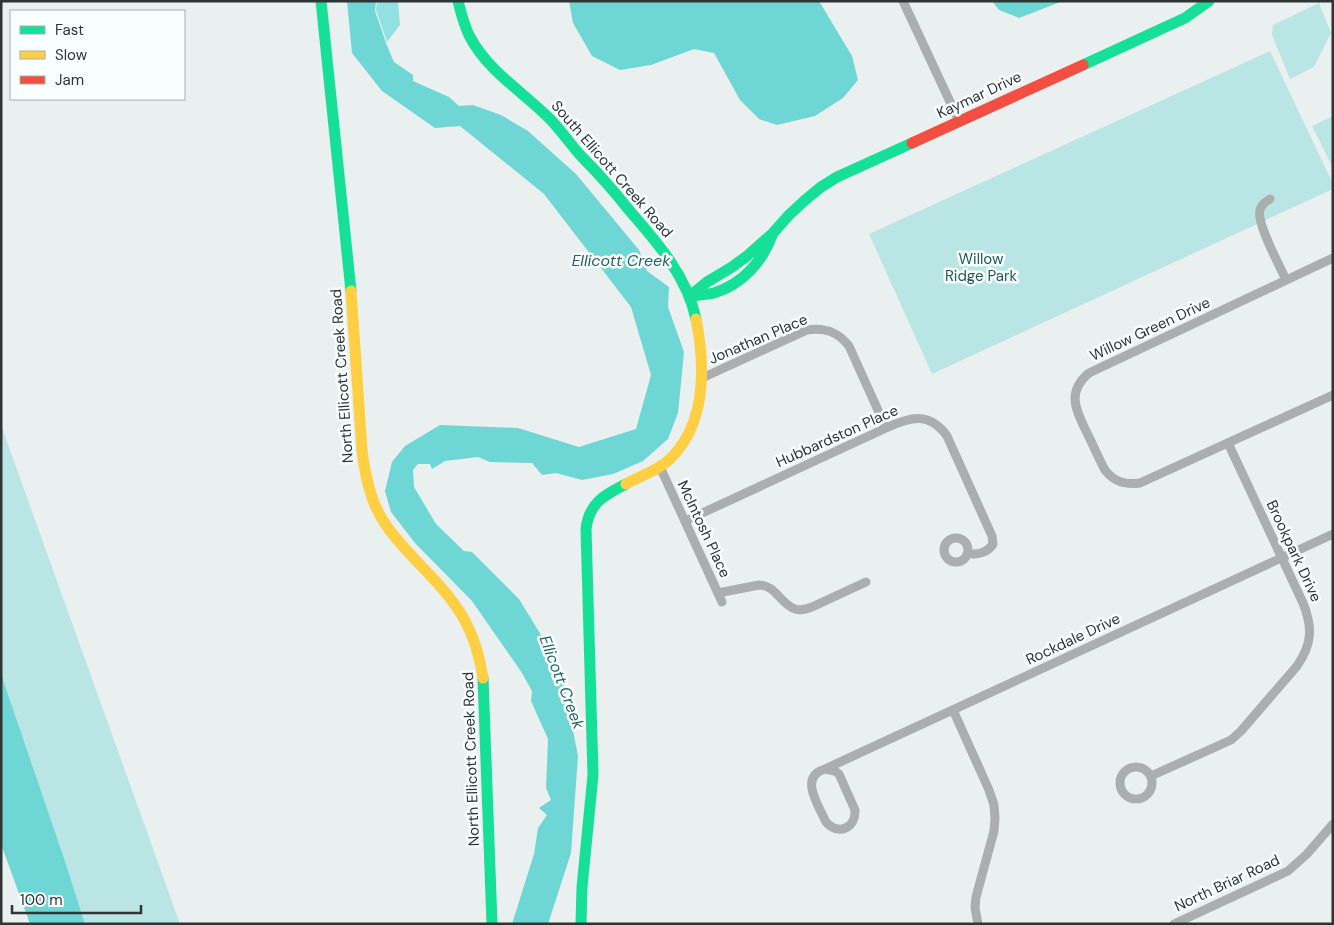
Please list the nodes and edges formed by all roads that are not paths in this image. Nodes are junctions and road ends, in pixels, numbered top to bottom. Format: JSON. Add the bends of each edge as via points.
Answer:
{"nodes":[{"id":1,"x":320,"y":1,"type":"edge"},
{"id":2,"x":458,"y":1,"type":"edge"},
{"id":3,"x":903,"y":1,"type":"edge"},
{"id":4,"x":1209,"y":1,"type":"edge"},
{"id":5,"x":959,"y":121,"type":"junction"},
{"id":6,"x":1270,"y":199,"type":"dead end"},
{"id":7,"x":1333,"y":258,"type":"edge"},
{"id":8,"x":1286,"y":280,"type":"junction"},
{"id":9,"x":690,"y":296,"type":"junction"},
{"id":10,"x":702,"y":378,"type":"junction"},
{"id":11,"x":1333,"y":395,"type":"edge"},
{"id":12,"x":886,"y":428,"type":"junction"},
{"id":13,"x":1228,"y":443,"type":"junction"},
{"id":14,"x":660,"y":467,"type":"junction"},
{"id":15,"x":685,"y":521,"type":"junction"},
{"id":16,"x":1333,"y":534,"type":"edge"},
{"id":17,"x":968,"y":553,"type":"dead end"},
{"id":18,"x":1282,"y":558,"type":"junction"},
{"id":19,"x":866,"y":582,"type":"dead end"},
{"id":20,"x":718,"y":593,"type":"junction"},
{"id":21,"x":722,"y":602,"type":"dead end"},
{"id":22,"x":953,"y":710,"type":"junction"},
{"id":23,"x":825,"y":769,"type":"junction"},
{"id":24,"x":1151,"y":776,"type":"dead end"},
{"id":25,"x":1333,"y":824,"type":"edge"},
{"id":26,"x":492,"y":924,"type":"edge"},
{"id":27,"x":581,"y":924,"type":"edge"},
{"id":28,"x":978,"y":924,"type":"edge"},
{"id":29,"x":1174,"y":924,"type":"edge"}],
"edges":[{"from":1,"to":26,"type":"street","name":"North Ellicott Creek Road","via":[[351,288],[362,462],[380,516],[400,545],[451,599],[477,645],[484,682]]},
{"from":2,"to":9,"type":"street","name":"South Ellicott Creek Road","via":[[465,30],[480,53],[550,119],[600,175],[669,257]]},
{"from":3,"to":5,"type":"street"},
{"from":4,"to":5,"type":"street","name":"Kaymar Drive","via":[[1185,18]]},
{"from":5,"to":9,"type":"street","name":"Kaymar Drive","via":[[821,187],[773,233]]},
{"from":6,"to":8,"type":"street","via":[[1259,211],[1260,223]]},
{"from":7,"to":8,"type":"street","name":"Willow Green Drive"},
{"from":8,"to":13,"type":"street","name":"Willow Green Drive","via":[[1089,373],[1075,392],[1077,411],[1105,470],[1124,484],[1140,483]]},
{"from":9,"to":10,"type":"street","name":"South Ellicott Creek Road","via":[[696,314]]},
{"from":10,"to":12,"type":"street","name":"Jonathan Place","via":[[807,330],[828,330],[843,338],[849,346]]},
{"from":10,"to":14,"type":"street","name":"South Ellicott Creek Road","via":[[688,433],[676,453]]},
{"from":11,"to":13,"type":"street","name":"Willow Green Drive"},
{"from":12,"to":15,"type":"street","name":"Hubbardston Place"},
{"from":12,"to":17,"type":"street","name":"Hubbardston Place","via":[[904,420],[925,419],[947,436],[993,541],[989,549],[974,555]]},
{"from":13,"to":18,"type":"street","name":"Brookpark Drive"},
{"from":14,"to":15,"type":"street","name":"McIntosh Place"},
{"from":14,"to":27,"type":"street","name":"South Ellicott Creek Road","via":[[599,499],[586,520],[593,775],[580,901]]},
{"from":15,"to":20,"type":"street","name":"McIntosh Place"},
{"from":16,"to":18,"type":"street","name":"Rockdale Drive"},
{"from":18,"to":22,"type":"street","name":"Rockdale Drive"},
{"from":18,"to":24,"type":"street","name":"Brookpark Drive","via":[[1308,614],[1310,636],[1304,657],[1232,740]]},
{"from":19,"to":20,"type":"street","via":[[804,610],[789,606],[764,585]]},
{"from":20,"to":21,"type":"street","name":"McIntosh Place"},
{"from":22,"to":23,"type":"street","name":"Rockdale Drive"},
{"from":22,"to":28,"type":"street","via":[[994,805],[994,831],[976,897]]},
{"from":23,"to":23,"type":"street","name":"Rockdale Drive","via":[[839,774],[855,810],[854,821],[845,828],[834,828],[826,822],[811,788],[813,777]]},
{"from":25,"to":29,"type":"street","name":"North Briar Road","via":[[1288,871]]}]}
